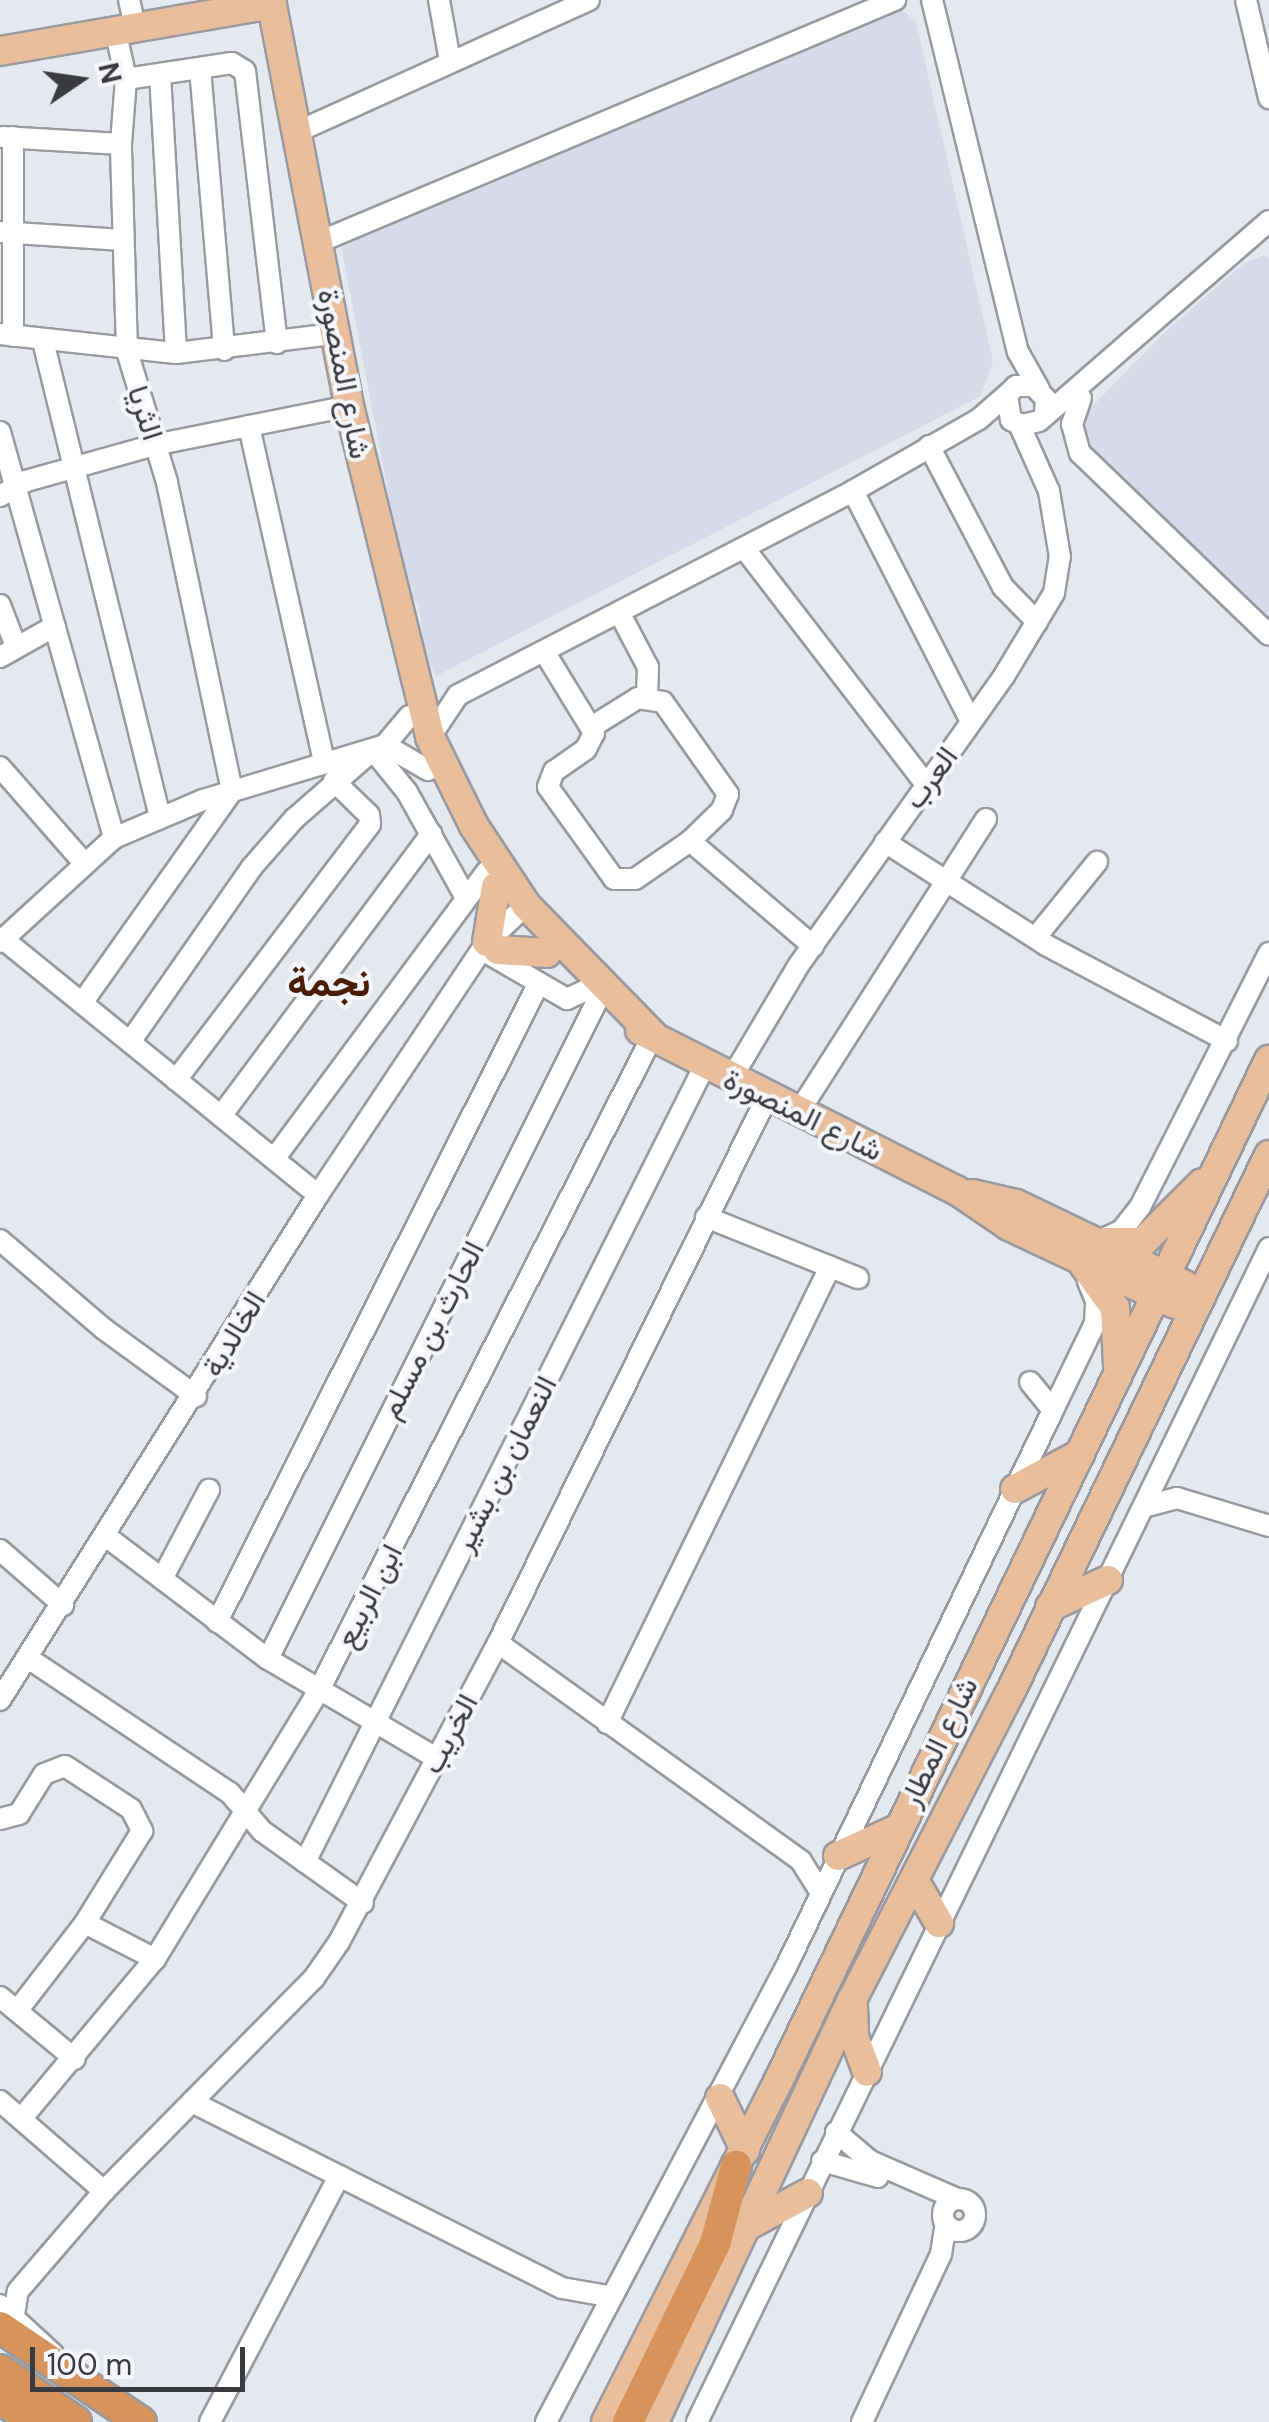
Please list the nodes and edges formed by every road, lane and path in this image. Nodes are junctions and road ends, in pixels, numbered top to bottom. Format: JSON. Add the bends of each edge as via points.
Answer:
{"nodes":[{"id":1,"x":228,"y":0,"type":"edge"},
{"id":2,"x":439,"y":0,"type":"edge"},
{"id":3,"x":589,"y":0,"type":"edge"},
{"id":4,"x":895,"y":0,"type":"edge"},
{"id":5,"x":932,"y":0,"type":"edge"},
{"id":6,"x":1246,"y":0,"type":"edge"},
{"id":7,"x":264,"y":3,"type":"edge"},
{"id":8,"x":126,"y":18,"type":"edge"},
{"id":9,"x":168,"y":19,"type":"junction"},
{"id":10,"x":0,"y":51,"type":"edge"},
{"id":11,"x":450,"y":61,"type":"junction"},
{"id":12,"x":200,"y":68,"type":"junction"},
{"id":13,"x":160,"y":74,"type":"junction"},
{"id":14,"x":126,"y":79,"type":"junction"},
{"id":15,"x":1269,"y":98,"type":"edge"},
{"id":16,"x":296,"y":122,"type":"junction"},
{"id":17,"x":6,"y":137,"type":"edge"},
{"id":18,"x":121,"y":144,"type":"junction"},
{"id":19,"x":1268,"y":225,"type":"edge"},
{"id":20,"x":6,"y":232,"type":"edge"},
{"id":21,"x":123,"y":240,"type":"junction"},
{"id":22,"x":319,"y":242,"type":"junction"},
{"id":23,"x":334,"y":334,"type":"junction"},
{"id":24,"x":6,"y":335,"type":"edge"},
{"id":25,"x":43,"y":341,"type":"junction"},
{"id":26,"x":277,"y":343,"type":"junction"},
{"id":27,"x":224,"y":350,"type":"junction"},
{"id":28,"x":127,"y":351,"type":"junction"},
{"id":29,"x":1018,"y":352,"type":"junction"},
{"id":30,"x":176,"y":353,"type":"junction"},
{"id":31,"x":1012,"y":390,"type":"junction"},
{"id":32,"x":1074,"y":395,"type":"junction"},
{"id":33,"x":349,"y":406,"type":"junction"},
{"id":34,"x":1033,"y":410,"type":"junction"},
{"id":35,"x":979,"y":419,"type":"junction"},
{"id":36,"x":248,"y":426,"type":"junction"},
{"id":37,"x":0,"y":432,"type":"edge"},
{"id":38,"x":154,"y":445,"type":"junction"},
{"id":39,"x":929,"y":446,"type":"junction"},
{"id":40,"x":74,"y":467,"type":"junction"},
{"id":41,"x":8,"y":490,"type":"edge"},
{"id":42,"x":853,"y":491,"type":"junction"},
{"id":43,"x":744,"y":548,"type":"junction"},
{"id":44,"x":0,"y":605,"type":"edge"},
{"id":45,"x":620,"y":614,"type":"junction"},
{"id":46,"x":1037,"y":622,"type":"junction"},
{"id":47,"x":55,"y":626,"type":"junction"},
{"id":48,"x":400,"y":634,"type":"junction"},
{"id":49,"x":1269,"y":635,"type":"edge"},
{"id":50,"x":7,"y":650,"type":"edge"},
{"id":51,"x":546,"y":653,"type":"junction"},
{"id":52,"x":415,"y":684,"type":"junction"},
{"id":53,"x":458,"y":696,"type":"junction"},
{"id":54,"x":648,"y":696,"type":"junction"},
{"id":55,"x":409,"y":716,"type":"junction"},
{"id":56,"x":971,"y":722,"type":"junction"},
{"id":57,"x":593,"y":726,"type":"junction"},
{"id":58,"x":430,"y":737,"type":"junction"},
{"id":59,"x":379,"y":748,"type":"junction"},
{"id":60,"x":324,"y":761,"type":"junction"},
{"id":61,"x":0,"y":768,"type":"edge"},
{"id":62,"x":428,"y":770,"type":"junction"},
{"id":63,"x":334,"y":781,"type":"junction"},
{"id":64,"x":926,"y":784,"type":"junction"},
{"id":65,"x":232,"y":791,"type":"junction"},
{"id":66,"x":160,"y":816,"type":"junction"},
{"id":67,"x":986,"y":819,"type":"dead end"},
{"id":68,"x":431,"y":834,"type":"junction"},
{"id":69,"x":114,"y":838,"type":"junction"},
{"id":70,"x":690,"y":841,"type":"junction"},
{"id":71,"x":885,"y":842,"type":"junction"},
{"id":72,"x":1096,"y":862,"type":"dead end"},
{"id":73,"x":84,"y":863,"type":"junction"},
{"id":74,"x":491,"y":879,"type":"junction"},
{"id":75,"x":944,"y":881,"type":"junction"},
{"id":76,"x":465,"y":896,"type":"junction"},
{"id":77,"x":524,"y":915,"type":"junction"},
{"id":78,"x":4,"y":931,"type":"edge"},
{"id":79,"x":1036,"y":937,"type":"junction"},
{"id":80,"x":813,"y":946,"type":"junction"},
{"id":81,"x":492,"y":949,"type":"junction"},
{"id":82,"x":548,"y":953,"type":"junction"},
{"id":83,"x":1269,"y":953,"type":"edge"},
{"id":84,"x":538,"y":985,"type":"junction"},
{"id":85,"x":592,"y":995,"type":"junction"},
{"id":86,"x":82,"y":1003,"type":"junction"},
{"id":87,"x":653,"y":1035,"type":"junction"},
{"id":88,"x":1227,"y":1040,"type":"junction"},
{"id":89,"x":130,"y":1042,"type":"junction"},
{"id":90,"x":1269,"y":1060,"type":"edge"},
{"id":91,"x":705,"y":1065,"type":"junction"},
{"id":92,"x":176,"y":1080,"type":"junction"},
{"id":93,"x":730,"y":1080,"type":"junction"},
{"id":94,"x":767,"y":1097,"type":"junction"},
{"id":95,"x":798,"y":1113,"type":"junction"},
{"id":96,"x":221,"y":1116,"type":"junction"},
{"id":97,"x":1225,"y":1154,"type":"junction"},
{"id":98,"x":1269,"y":1156,"type":"edge"},
{"id":99,"x":274,"y":1159,"type":"junction"},
{"id":100,"x":318,"y":1195,"type":"junction"},
{"id":101,"x":706,"y":1217,"type":"junction"},
{"id":102,"x":3,"y":1248,"type":"edge"},
{"id":103,"x":1269,"y":1248,"type":"edge"},
{"id":104,"x":1087,"y":1249,"type":"junction"},
{"id":105,"x":830,"y":1267,"type":"junction"},
{"id":106,"x":858,"y":1278,"type":"dead end"},
{"id":107,"x":1179,"y":1296,"type":"junction"},
{"id":108,"x":1117,"y":1373,"type":"junction"},
{"id":109,"x":1030,"y":1382,"type":"dead end"},
{"id":110,"x":196,"y":1396,"type":"junction"},
{"id":111,"x":1054,"y":1410,"type":"junction"},
{"id":112,"x":1080,"y":1454,"type":"junction"},
{"id":113,"x":1169,"y":1464,"type":"junction"},
{"id":114,"x":1015,"y":1489,"type":"junction"},
{"id":115,"x":209,"y":1490,"type":"dead end"},
{"id":116,"x":1197,"y":1503,"type":"junction"},
{"id":117,"x":1147,"y":1506,"type":"junction"},
{"id":118,"x":1269,"y":1526,"type":"edge"},
{"id":119,"x":108,"y":1537,"type":"junction"},
{"id":120,"x":0,"y":1550,"type":"edge"},
{"id":121,"x":162,"y":1580,"type":"junction"},
{"id":122,"x":1108,"y":1580,"type":"junction"},
{"id":123,"x":1053,"y":1602,"type":"junction"},
{"id":124,"x":63,"y":1605,"type":"junction"},
{"id":125,"x":217,"y":1622,"type":"junction"},
{"id":126,"x":498,"y":1642,"type":"junction"},
{"id":127,"x":28,"y":1658,"type":"junction"},
{"id":128,"x":268,"y":1659,"type":"junction"},
{"id":129,"x":318,"y":1692,"type":"junction"},
{"id":130,"x":0,"y":1700,"type":"edge"},
{"id":131,"x":607,"y":1723,"type":"junction"},
{"id":132,"x":374,"y":1724,"type":"junction"},
{"id":133,"x":438,"y":1758,"type":"junction"},
{"id":134,"x":247,"y":1813,"type":"junction"},
{"id":135,"x":0,"y":1819,"type":"edge"},
{"id":136,"x":897,"y":1829,"type":"junction"},
{"id":137,"x":838,"y":1856,"type":"junction"},
{"id":138,"x":800,"y":1861,"type":"junction"},
{"id":139,"x":305,"y":1862,"type":"junction"},
{"id":140,"x":914,"y":1880,"type":"junction"},
{"id":141,"x":820,"y":1892,"type":"junction"},
{"id":142,"x":363,"y":1903,"type":"junction"},
{"id":143,"x":86,"y":1923,"type":"junction"},
{"id":144,"x":940,"y":1923,"type":"junction"},
{"id":145,"x":154,"y":1958,"type":"junction"},
{"id":146,"x":0,"y":1996,"type":"edge"},
{"id":147,"x":852,"y":2000,"type":"junction"},
{"id":148,"x":17,"y":2012,"type":"junction"},
{"id":149,"x":75,"y":2059,"type":"junction"},
{"id":150,"x":867,"y":2072,"type":"junction"},
{"id":151,"x":720,"y":2098,"type":"junction"},
{"id":152,"x":0,"y":2100,"type":"edge"},
{"id":153,"x":192,"y":2102,"type":"junction"},
{"id":154,"x":21,"y":2119,"type":"junction"},
{"id":155,"x":836,"y":2132,"type":"junction"},
{"id":156,"x":741,"y":2158,"type":"junction"},
{"id":157,"x":822,"y":2161,"type":"junction"},
{"id":158,"x":339,"y":2176,"type":"junction"},
{"id":159,"x":104,"y":2191,"type":"junction"},
{"id":160,"x":808,"y":2193,"type":"junction"},
{"id":161,"x":951,"y":2224,"type":"junction"},
{"id":162,"x":748,"y":2226,"type":"junction"},
{"id":163,"x":562,"y":2288,"type":"junction"},
{"id":164,"x":9,"y":2293,"type":"edge"},
{"id":165,"x":608,"y":2296,"type":"junction"},
{"id":166,"x":5,"y":2316,"type":"edge"},
{"id":167,"x":592,"y":2328,"type":"junction"},
{"id":168,"x":0,"y":2370,"type":"edge"},
{"id":169,"x":0,"y":2398,"type":"edge"},
{"id":170,"x":34,"y":2422,"type":"edge"},
{"id":171,"x":76,"y":2422,"type":"edge"},
{"id":172,"x":141,"y":2422,"type":"edge"},
{"id":173,"x":209,"y":2422,"type":"edge"},
{"id":174,"x":546,"y":2422,"type":"edge"},
{"id":175,"x":606,"y":2422,"type":"edge"},
{"id":176,"x":628,"y":2422,"type":"edge"},
{"id":177,"x":654,"y":2422,"type":"edge"},
{"id":178,"x":697,"y":2422,"type":"edge"},
{"id":179,"x":862,"y":2422,"type":"edge"}],
"edges":[{"from":1,"to":9,"type":"main road"},
{"from":2,"to":11,"type":"street"},
{"from":3,"to":11,"type":"street"},
{"from":4,"to":22,"type":"street"},
{"from":5,"to":29,"type":"street","name":"العرب"},
{"from":6,"to":15,"type":"street"},
{"from":7,"to":9,"type":"main road"},
{"from":7,"to":16,"type":"main road","name":"شارع المنصورة","via":[[280,90]]},
{"from":8,"to":9,"type":"main road"},
{"from":8,"to":10,"type":"main road"},
{"from":8,"to":14,"type":"street","name":"الثريا"},
{"from":11,"to":16,"type":"street"},
{"from":12,"to":13,"type":"street"},
{"from":12,"to":26,"type":"street","via":[[232,62],[246,75]]},
{"from":12,"to":27,"type":"street"},
{"from":13,"to":14,"type":"street"},
{"from":13,"to":30,"type":"street"},
{"from":14,"to":18,"type":"street","name":"الثريا"},
{"from":16,"to":22,"type":"main road","name":"شارع المنصورة"},
{"from":17,"to":18,"type":"street"},
{"from":17,"to":20,"type":"street"},
{"from":18,"to":21,"type":"street","name":"الثريا"},
{"from":19,"to":32,"type":"street"},
{"from":20,"to":21,"type":"street"},
{"from":20,"to":24,"type":"street"},
{"from":21,"to":28,"type":"street","name":"الثريا"},
{"from":22,"to":23,"type":"main road","name":"شارع المنصورة"},
{"from":23,"to":26,"type":"street"},
{"from":23,"to":33,"type":"main road","name":"شارع المنصورة"},
{"from":24,"to":25,"type":"street"},
{"from":25,"to":28,"type":"street"},
{"from":25,"to":40,"type":"street"},
{"from":26,"to":27,"type":"street"},
{"from":27,"to":30,"type":"street"},
{"from":28,"to":30,"type":"street"},
{"from":28,"to":38,"type":"street","name":"الثريا"},
{"from":29,"to":31,"type":"street","name":"العرب"},
{"from":29,"to":34,"type":"street","name":"العرب"},
{"from":31,"to":34,"type":"street"},
{"from":31,"to":34,"type":"street","name":"العرب"},
{"from":31,"to":35,"type":"street"},
{"from":32,"to":34,"type":"street"},
{"from":32,"to":49,"type":"street","via":[[1072,424],[1080,452]]},
{"from":33,"to":36,"type":"street"},
{"from":33,"to":48,"type":"main road","name":"شارع المنصورة"},
{"from":34,"to":35,"type":"street"},
{"from":34,"to":46,"type":"street","name":"العرب","via":[[1060,558],[1054,593]]},
{"from":35,"to":39,"type":"street"},
{"from":36,"to":38,"type":"street"},
{"from":36,"to":60,"type":"street"},
{"from":37,"to":41,"type":"street"},
{"from":38,"to":40,"type":"street"},
{"from":38,"to":65,"type":"street","name":"الثريا"},
{"from":39,"to":42,"type":"street"},
{"from":39,"to":46,"type":"street","via":[[1003,588]]},
{"from":40,"to":41,"type":"street"},
{"from":40,"to":66,"type":"street"},
{"from":41,"to":47,"type":"street"},
{"from":42,"to":43,"type":"street"},
{"from":42,"to":56,"type":"street"},
{"from":43,"to":45,"type":"street"},
{"from":43,"to":64,"type":"street"},
{"from":44,"to":50,"type":"street"},
{"from":45,"to":51,"type":"street"},
{"from":45,"to":54,"type":"street","via":[[648,667]]},
{"from":46,"to":56,"type":"street","name":"العرب"},
{"from":47,"to":50,"type":"street"},
{"from":47,"to":69,"type":"street"},
{"from":48,"to":52,"type":"main road","name":"شارع المنصورة"},
{"from":48,"to":55,"type":"main road","name":"شارع المنصورة","via":[[396,650]]},
{"from":51,"to":53,"type":"street"},
{"from":51,"to":57,"type":"street"},
{"from":52,"to":53,"type":"street"},
{"from":52,"to":58,"type":"main road","name":"شارع المنصورة"},
{"from":53,"to":58,"type":"street"},
{"from":54,"to":57,"type":"street"},
{"from":54,"to":70,"type":"street","via":[[662,702],[727,786],[722,810]]},
{"from":55,"to":59,"type":"street"},
{"from":55,"to":62,"type":"main road","name":"شارع المنصورة"},
{"from":56,"to":64,"type":"street","name":"العرب"},
{"from":57,"to":70,"type":"street","via":[[593,741],[554,771],[548,788],[608,872],[620,882],[634,879]]},
{"from":58,"to":77,"type":"main road","name":"شارع المنصورة"},
{"from":59,"to":60,"type":"street"},
{"from":59,"to":62,"type":"street"},
{"from":59,"to":63,"type":"street"},
{"from":59,"to":68,"type":"street"},
{"from":60,"to":65,"type":"street"},
{"from":61,"to":73,"type":"street"},
{"from":62,"to":74,"type":"main road","name":"شارع المنصورة"},
{"from":63,"to":89,"type":"street","via":[[252,867]]},
{"from":63,"to":92,"type":"street","via":[[371,820]]},
{"from":64,"to":71,"type":"street","name":"العرب"},
{"from":65,"to":66,"type":"street"},
{"from":65,"to":86,"type":"street"},
{"from":66,"to":69,"type":"street"},
{"from":67,"to":75,"type":"street"},
{"from":68,"to":76,"type":"street"},
{"from":68,"to":96,"type":"street"},
{"from":69,"to":73,"type":"street"},
{"from":70,"to":80,"type":"street"},
{"from":71,"to":75,"type":"street"},
{"from":71,"to":80,"type":"street","name":"العرب"},
{"from":72,"to":79,"type":"street"},
{"from":73,"to":78,"type":"street"},
{"from":74,"to":76,"type":"street"},
{"from":74,"to":77,"type":"main road","name":"شارع المنصورة"},
{"from":74,"to":81,"type":"main road"},
{"from":75,"to":79,"type":"street"},
{"from":75,"to":95,"type":"street"},
{"from":76,"to":99,"type":"street"},
{"from":77,"to":81,"type":"street","name":"الخالدية"},
{"from":77,"to":82,"type":"main road","name":"شارع المنصورة"},
{"from":77,"to":87,"type":"main road","name":"شارع المنصورة"},
{"from":78,"to":86,"type":"street"},
{"from":79,"to":88,"type":"street"},
{"from":80,"to":93,"type":"street","name":"العرب"},
{"from":81,"to":82,"type":"main road"},
{"from":81,"to":84,"type":"street"},
{"from":81,"to":100,"type":"street","name":"الخالدية","via":[[470,971]]},
{"from":82,"to":85,"type":"main road","name":"شارع المنصورة"},
{"from":83,"to":88,"type":"street"},
{"from":84,"to":85,"type":"street","via":[[567,999]]},
{"from":84,"to":125,"type":"street"},
{"from":85,"to":87,"type":"main road","name":"شارع المنصورة"},
{"from":85,"to":128,"type":"street","name":"الحارث بن مسلم"},
{"from":86,"to":89,"type":"street"},
{"from":87,"to":91,"type":"main road","name":"شارع المنصورة"},
{"from":87,"to":129,"type":"street","name":"ابن الربيع"},
{"from":88,"to":104,"type":"street","via":[[1132,1220]]},
{"from":89,"to":92,"type":"street"},
{"from":90,"to":97,"type":"main road","name":"شارع المطار"},
{"from":91,"to":93,"type":"main road","name":"شارع المنصورة"},
{"from":91,"to":132,"type":"street","name":"النعمان بن بشير"},
{"from":92,"to":96,"type":"street"},
{"from":93,"to":94,"type":"main road","name":"شارع المنصورة"},
{"from":94,"to":95,"type":"main road","name":"شارع المنصورة"},
{"from":94,"to":101,"type":"street","name":"الخريب"},
{"from":95,"to":104,"type":"main road","name":"شارع المنصورة","via":[[1008,1226]]},
{"from":96,"to":99,"type":"street"},
{"from":97,"to":104,"type":"main road","via":[[1152,1236]]},
{"from":97,"to":107,"type":"main road","name":"شارع المطار"},
{"from":98,"to":107,"type":"main road","name":"شارع المطار"},
{"from":99,"to":100,"type":"street"},
{"from":100,"to":110,"type":"street","name":"الخالدية"},
{"from":101,"to":105,"type":"street"},
{"from":101,"to":126,"type":"street","name":"الخريب"},
{"from":102,"to":110,"type":"street"},
{"from":103,"to":113,"type":"street"},
{"from":104,"to":107,"type":"main road","name":"شارع المنصورة"},
{"from":104,"to":108,"type":"main road","via":[[1115,1308]]},
{"from":104,"to":111,"type":"street","name":"شارع المطار","via":[[1095,1323]]},
{"from":105,"to":106,"type":"street"},
{"from":105,"to":131,"type":"street"},
{"from":107,"to":108,"type":"main road","name":"شارع المطار"},
{"from":107,"to":123,"type":"main road","name":"شارع المطار"},
{"from":108,"to":112,"type":"main road","name":"شارع المطار"},
{"from":109,"to":111,"type":"street"},
{"from":110,"to":119,"type":"street","name":"الخالدية"},
{"from":111,"to":114,"type":"street","name":"شارع المطار"},
{"from":112,"to":114,"type":"main road"},
{"from":112,"to":136,"type":"main road","name":"شارع المطار"},
{"from":113,"to":116,"type":"street"},
{"from":113,"to":117,"type":"street"},
{"from":114,"to":137,"type":"street","name":"شارع المطار"},
{"from":115,"to":121,"type":"street"},
{"from":116,"to":117,"type":"street","via":[[1165,1499]]},
{"from":116,"to":118,"type":"street"},
{"from":117,"to":122,"type":"street"},
{"from":119,"to":121,"type":"street"},
{"from":119,"to":124,"type":"street","name":"الخالدية"},
{"from":120,"to":124,"type":"street"},
{"from":121,"to":125,"type":"street"},
{"from":122,"to":123,"type":"main road"},
{"from":122,"to":144,"type":"street"},
{"from":123,"to":140,"type":"main road","name":"شارع المطار"},
{"from":124,"to":127,"type":"street","name":"الخالدية"},
{"from":125,"to":128,"type":"street"},
{"from":126,"to":131,"type":"street"},
{"from":126,"to":133,"type":"street","name":"الخريب"},
{"from":127,"to":130,"type":"street","name":"الخالدية"},
{"from":127,"to":134,"type":"street","via":[[230,1794]]},
{"from":128,"to":129,"type":"street"},
{"from":129,"to":132,"type":"street"},
{"from":129,"to":134,"type":"street","name":"ابن الربيع"},
{"from":131,"to":138,"type":"street"},
{"from":132,"to":133,"type":"street"},
{"from":132,"to":139,"type":"street","name":"النعمان بن بشير"},
{"from":133,"to":142,"type":"street","name":"الخريب"},
{"from":134,"to":139,"type":"street"},
{"from":134,"to":145,"type":"street","name":"ابن الربيع"},
{"from":135,"to":143,"type":"street","via":[[19,1814],[44,1774],[65,1766],[138,1815],[141,1839]]},
{"from":136,"to":137,"type":"main road"},
{"from":136,"to":156,"type":"main road","name":"شارع المطار"},
{"from":137,"to":138,"type":"street"},
{"from":137,"to":141,"type":"street","name":"شارع المطار"},
{"from":138,"to":141,"type":"street"},
{"from":139,"to":142,"type":"street"},
{"from":140,"to":144,"type":"main road"},
{"from":140,"to":147,"type":"main road","name":"شارع المطار"},
{"from":141,"to":151,"type":"street","name":"شارع المطار"},
{"from":142,"to":153,"type":"street","name":"الخريب","via":[[314,1978]]},
{"from":143,"to":145,"type":"street"},
{"from":143,"to":148,"type":"street"},
{"from":144,"to":150,"type":"street"},
{"from":145,"to":149,"type":"street","name":"ابن الربيع"},
{"from":146,"to":148,"type":"street"},
{"from":147,"to":150,"type":"main road","via":[[854,2036]]},
{"from":147,"to":162,"type":"main road","name":"شارع المطار"},
{"from":148,"to":149,"type":"street"},
{"from":149,"to":154,"type":"street","name":"ابن الربيع"},
{"from":150,"to":155,"type":"street"},
{"from":151,"to":156,"type":"main road"},
{"from":151,"to":165,"type":"street","name":"شارع المطار"},
{"from":152,"to":154,"type":"street"},
{"from":153,"to":158,"type":"street"},
{"from":153,"to":159,"type":"street","name":"الخريب"},
{"from":154,"to":159,"type":"street"},
{"from":155,"to":157,"type":"street"},
{"from":155,"to":161,"type":"street","via":[[870,2162],[969,2202],[975,2214]]},
{"from":156,"to":175,"type":"main road","name":"شارع المطار"},
{"from":156,"to":176,"type":"highway","via":[[715,2244]]},
{"from":157,"to":160,"type":"street"},
{"from":157,"to":161,"type":"street","via":[[921,2196]]},
{"from":158,"to":163,"type":"street"},
{"from":158,"to":173,"type":"street"},
{"from":159,"to":164,"type":"street","name":"الخريب"},
{"from":160,"to":162,"type":"main road"},
{"from":160,"to":178,"type":"street"},
{"from":161,"to":179,"type":"street"},
{"from":162,"to":177,"type":"main road","name":"شارع المطار"},
{"from":163,"to":165,"type":"street"},
{"from":163,"to":167,"type":"street","via":[[580,2303]]},
{"from":164,"to":166,"type":"street","name":"الخريب"},
{"from":165,"to":167,"type":"street","name":"شارع المطار"},
{"from":166,"to":172,"type":"highway","via":[[59,2370]]},
{"from":167,"to":174,"type":"street","name":"شارع المطار"},
{"from":168,"to":171,"type":"highway"},
{"from":169,"to":170,"type":"highway"}]}
